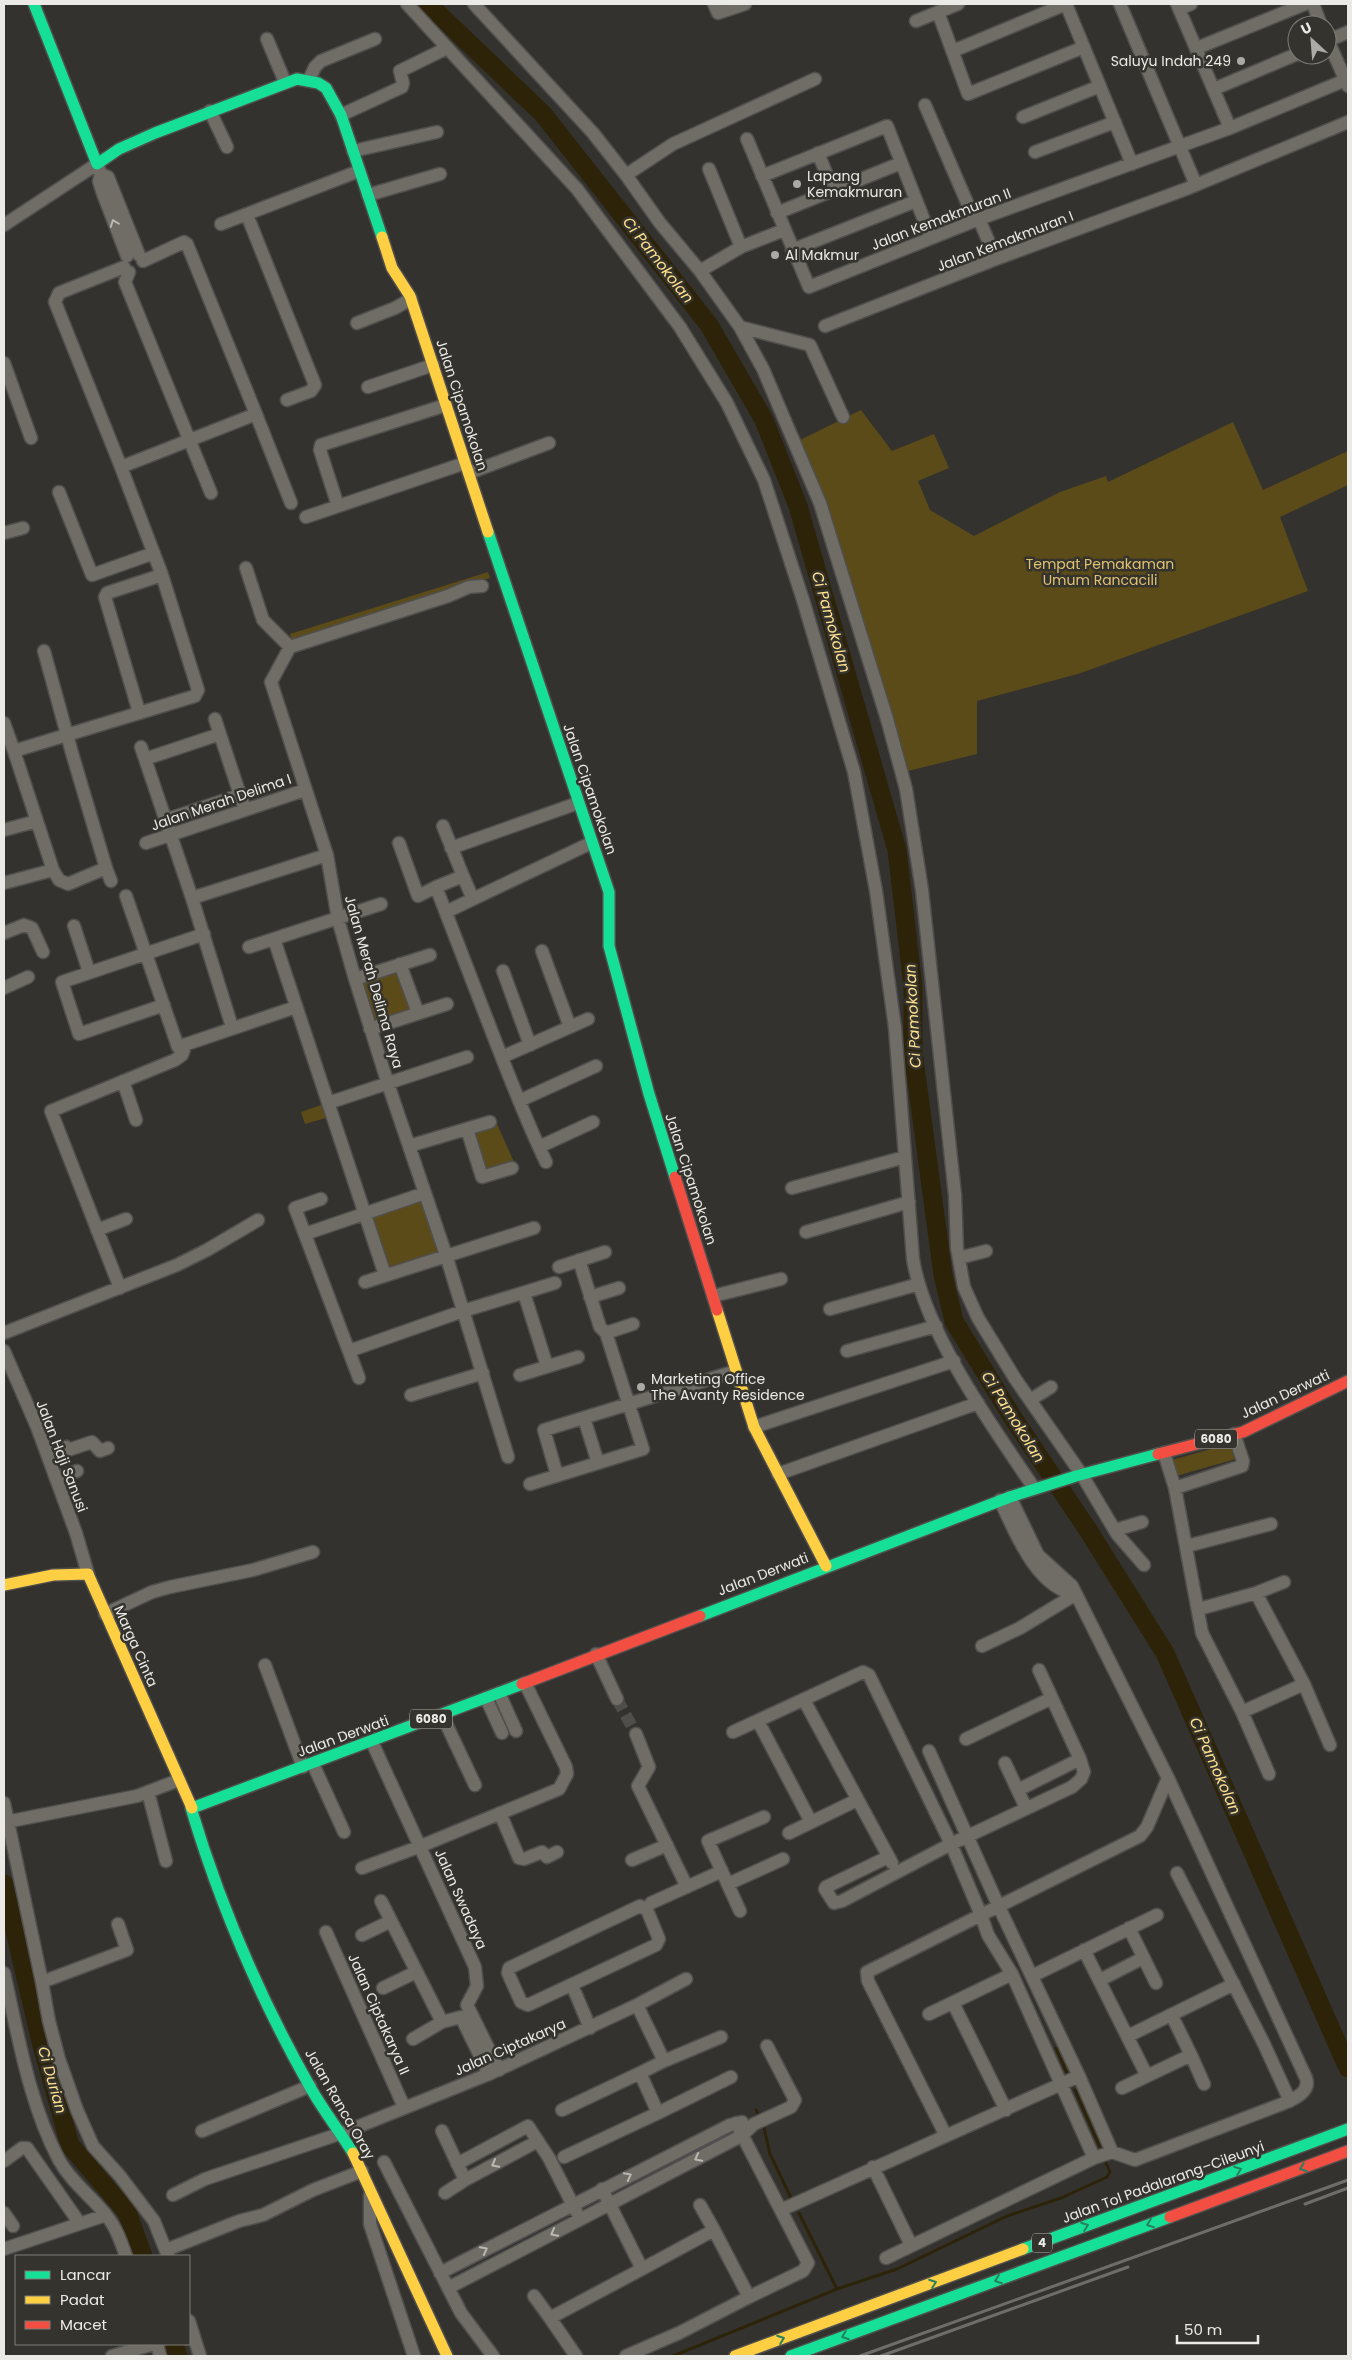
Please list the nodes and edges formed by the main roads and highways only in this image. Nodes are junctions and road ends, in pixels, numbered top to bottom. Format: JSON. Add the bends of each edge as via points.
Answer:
{"nodes":[{"id":1,"x":34,"y":4,"type":"edge"},
{"id":2,"x":1348,"y":1381,"type":"edge"},
{"id":3,"x":819,"y":1569,"type":"junction"},
{"id":4,"x":4,"y":1585,"type":"edge"},
{"id":5,"x":191,"y":1808,"type":"junction"},
{"id":6,"x":1348,"y":2129,"type":"edge"},
{"id":7,"x":1348,"y":2151,"type":"edge"},
{"id":8,"x":447,"y":2356,"type":"edge"},
{"id":9,"x":735,"y":2356,"type":"edge"},
{"id":10,"x":791,"y":2356,"type":"edge"}],
"edges":[{"from":1,"to":3,"type":"main road","name":"Jalan Cipamokolan","via":[[99,169],[119,149],[297,79],[309,80],[326,88],[340,115],[392,268],[411,299],[504,579],[586,845],[609,892],[609,946],[648,1094],[754,1427]]},
{"from":2,"to":3,"type":"main road","name":"Jalan Derwati","number":"6080","via":[[1234,1434],[1037,1487]]},
{"from":3,"to":5,"type":"main road","name":"Jalan Derwati","number":"6080","via":[[372,1742]]},
{"from":4,"to":5,"type":"main road","name":"Marga Cinta","via":[[53,1575],[88,1574]]},
{"from":5,"to":8,"type":"main road","name":"Jalan Ranca Oray","via":[[225,1909],[310,2086],[342,2133],[362,2171]]},
{"from":9,"to":6,"type":"main road","name":"Jalan Tol Padalarang–Cileunyi","number":"4","one_way":true},
{"from":7,"to":10,"type":"main road","number":"4","one_way":true}]}
